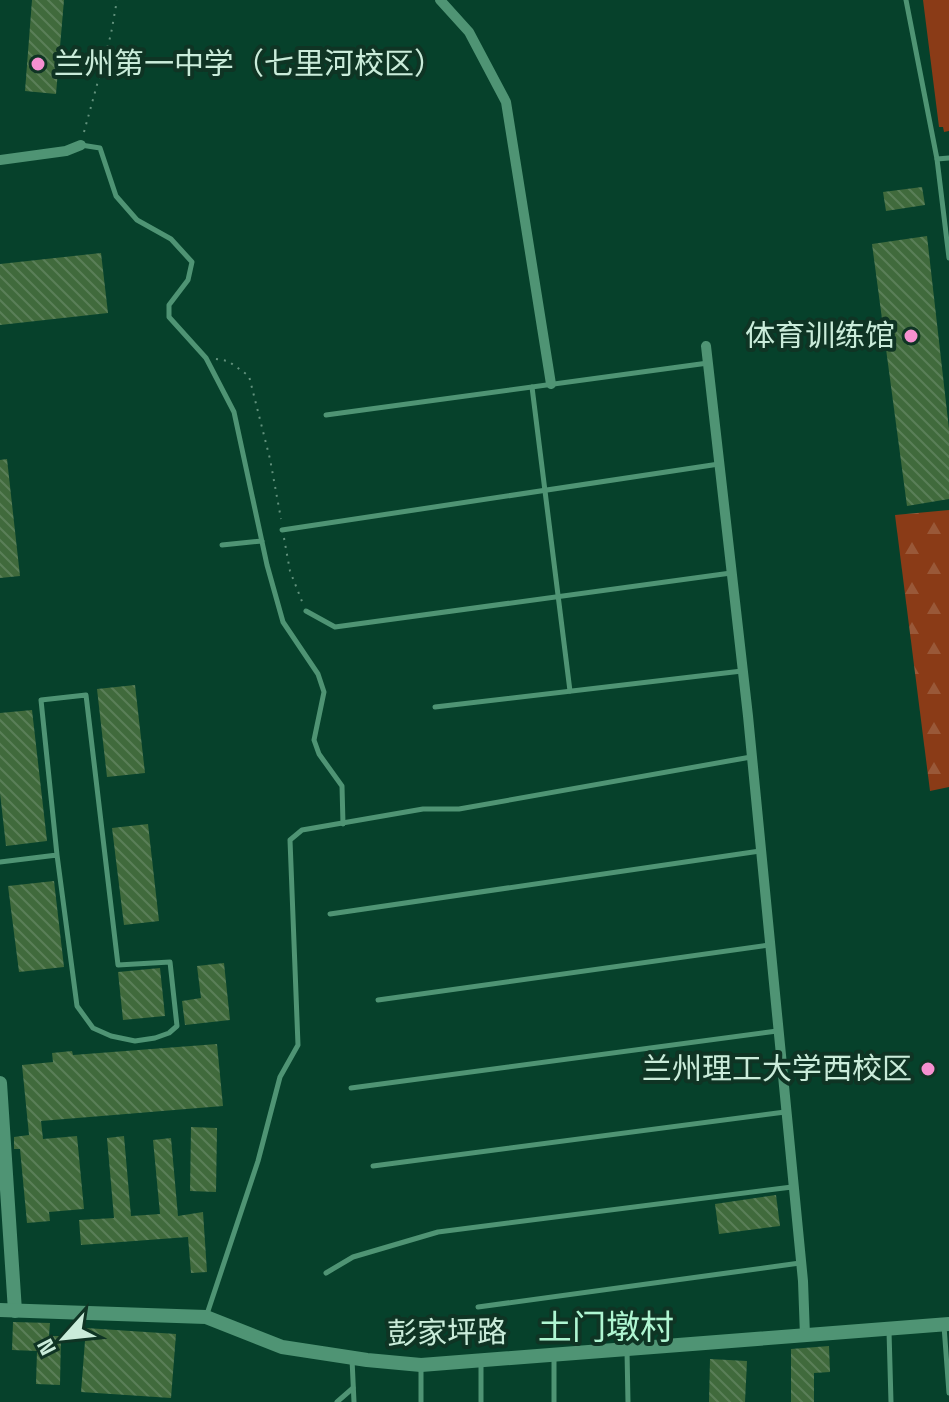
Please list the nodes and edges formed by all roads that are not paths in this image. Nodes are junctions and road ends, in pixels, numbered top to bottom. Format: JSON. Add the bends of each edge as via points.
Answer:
{"nodes":[{"id":1,"x":440,"y":0,"type":"edge"},
{"id":2,"x":906,"y":0,"type":"edge"},
{"id":3,"x":81,"y":145,"type":"joint"},
{"id":4,"x":949,"y":158,"type":"edge"},
{"id":5,"x":937,"y":159,"type":"junction"},
{"id":6,"x":0,"y":160,"type":"edge"},
{"id":7,"x":949,"y":258,"type":"edge"},
{"id":8,"x":706,"y":346,"type":"dead end"},
{"id":9,"x":708,"y":363,"type":"junction"},
{"id":10,"x":551,"y":384,"type":"junction"},
{"id":11,"x":532,"y":387,"type":"junction"},
{"id":12,"x":326,"y":415,"type":"dead end"},
{"id":13,"x":720,"y":464,"type":"junction"},
{"id":14,"x":545,"y":490,"type":"junction"},
{"id":15,"x":282,"y":530,"type":"road end"},
{"id":16,"x":262,"y":541,"type":"junction"},
{"id":17,"x":222,"y":545,"type":"dead end"},
{"id":18,"x":732,"y":573,"type":"junction"},
{"id":19,"x":558,"y":597,"type":"junction"},
{"id":20,"x":306,"y":611,"type":"road end"},
{"id":21,"x":743,"y":670,"type":"junction"},
{"id":22,"x":570,"y":691,"type":"junction"},
{"id":23,"x":435,"y":707,"type":"dead end"},
{"id":24,"x":752,"y":757,"type":"junction"},
{"id":25,"x":343,"y":824,"type":"junction"},
{"id":26,"x":761,"y":851,"type":"junction"},
{"id":27,"x":57,"y":855,"type":"junction"},
{"id":28,"x":0,"y":862,"type":"edge"},
{"id":29,"x":330,"y":914,"type":"dead end"},
{"id":30,"x":770,"y":944,"type":"junction"},
{"id":31,"x":378,"y":1000,"type":"dead end"},
{"id":32,"x":778,"y":1030,"type":"junction"},
{"id":33,"x":0,"y":1083,"type":"edge"},
{"id":34,"x":351,"y":1088,"type":"dead end"},
{"id":35,"x":785,"y":1112,"type":"junction"},
{"id":36,"x":373,"y":1166,"type":"dead end"},
{"id":37,"x":792,"y":1187,"type":"junction"},
{"id":38,"x":801,"y":1263,"type":"junction"},
{"id":39,"x":326,"y":1273,"type":"dead end"},
{"id":40,"x":478,"y":1307,"type":"dead end"},
{"id":41,"x":7,"y":1310,"type":"edge"},
{"id":42,"x":206,"y":1317,"type":"junction"},
{"id":43,"x":946,"y":1324,"type":"edge"},
{"id":44,"x":889,"y":1329,"type":"junction"},
{"id":45,"x":805,"y":1336,"type":"junction"},
{"id":46,"x":627,"y":1349,"type":"junction"},
{"id":47,"x":554,"y":1355,"type":"junction"},
{"id":48,"x":351,"y":1358,"type":"junction"},
{"id":49,"x":480,"y":1360,"type":"junction"},
{"id":50,"x":421,"y":1365,"type":"junction"},
{"id":51,"x":353,"y":1388,"type":"junction"},
{"id":52,"x":949,"y":1393,"type":"edge"},
{"id":53,"x":337,"y":1402,"type":"edge"},
{"id":54,"x":354,"y":1402,"type":"edge"},
{"id":55,"x":421,"y":1402,"type":"edge"},
{"id":56,"x":481,"y":1402,"type":"edge"},
{"id":57,"x":554,"y":1402,"type":"edge"},
{"id":58,"x":628,"y":1402,"type":"edge"},
{"id":59,"x":891,"y":1402,"type":"edge"}],
"edges":[{"from":1,"to":10,"type":"street","via":[[469,32],[506,102]]},
{"from":2,"to":5,"type":"lane"},
{"from":3,"to":6,"type":"street"},
{"from":3,"to":16,"type":"lane","via":[[100,148],[116,196],[137,220],[171,239],[192,262],[188,280],[169,305],[169,317],[206,358],[234,412]]},
{"from":4,"to":5,"type":"lane"},
{"from":5,"to":7,"type":"lane"},
{"from":8,"to":9,"type":"street"},
{"from":9,"to":10,"type":"lane"},
{"from":9,"to":13,"type":"street"},
{"from":10,"to":11,"type":"lane"},
{"from":11,"to":12,"type":"lane"},
{"from":11,"to":14,"type":"lane"},
{"from":13,"to":14,"type":"lane"},
{"from":13,"to":18,"type":"street"},
{"from":14,"to":15,"type":"lane"},
{"from":14,"to":19,"type":"lane"},
{"from":16,"to":17,"type":"lane"},
{"from":16,"to":25,"type":"lane","via":[[283,622],[324,692],[314,740],[342,786]]},
{"from":18,"to":19,"type":"lane"},
{"from":18,"to":21,"type":"street"},
{"from":19,"to":20,"type":"lane","via":[[335,627]]},
{"from":19,"to":22,"type":"lane"},
{"from":21,"to":22,"type":"lane"},
{"from":21,"to":24,"type":"street"},
{"from":22,"to":23,"type":"lane"},
{"from":24,"to":25,"type":"lane"},
{"from":24,"to":26,"type":"street"},
{"from":25,"to":42,"type":"lane","via":[[302,830],[290,840],[298,1045],[280,1077]]},
{"from":26,"to":29,"type":"lane"},
{"from":26,"to":30,"type":"street"},
{"from":27,"to":27,"type":"lane","via":[[77,1006],[93,1028],[111,1036],[135,1041],[169,1033],[177,1026],[170,962],[118,965],[86,695],[41,700]]},
{"from":27,"to":28,"type":"lane"},
{"from":30,"to":31,"type":"lane"},
{"from":30,"to":32,"type":"street"},
{"from":32,"to":34,"type":"lane"},
{"from":32,"to":35,"type":"street"},
{"from":33,"to":41,"type":"street"},
{"from":35,"to":36,"type":"lane"},
{"from":35,"to":37,"type":"street"},
{"from":37,"to":38,"type":"street"},
{"from":37,"to":39,"type":"lane","via":[[438,1232],[353,1257]]},
{"from":38,"to":40,"type":"lane"},
{"from":38,"to":45,"type":"street"},
{"from":41,"to":42,"type":"street","name":"彭家坪路"},
{"from":42,"to":48,"type":"street","name":"彭家坪路","via":[[282,1347]]},
{"from":43,"to":44,"type":"street","name":"彭家坪路"},
{"from":43,"to":52,"type":"lane"},
{"from":44,"to":45,"type":"street","name":"彭家坪路"},
{"from":44,"to":59,"type":"lane"},
{"from":45,"to":46,"type":"street","name":"彭家坪路"},
{"from":46,"to":47,"type":"street","name":"彭家坪路"},
{"from":46,"to":58,"type":"lane"},
{"from":47,"to":49,"type":"street","name":"彭家坪路"},
{"from":47,"to":57,"type":"lane"},
{"from":48,"to":50,"type":"street","name":"彭家坪路"},
{"from":48,"to":51,"type":"lane"},
{"from":49,"to":50,"type":"street","name":"彭家坪路"},
{"from":49,"to":56,"type":"lane"},
{"from":50,"to":55,"type":"lane"},
{"from":51,"to":53,"type":"lane"},
{"from":51,"to":54,"type":"lane"}]}
